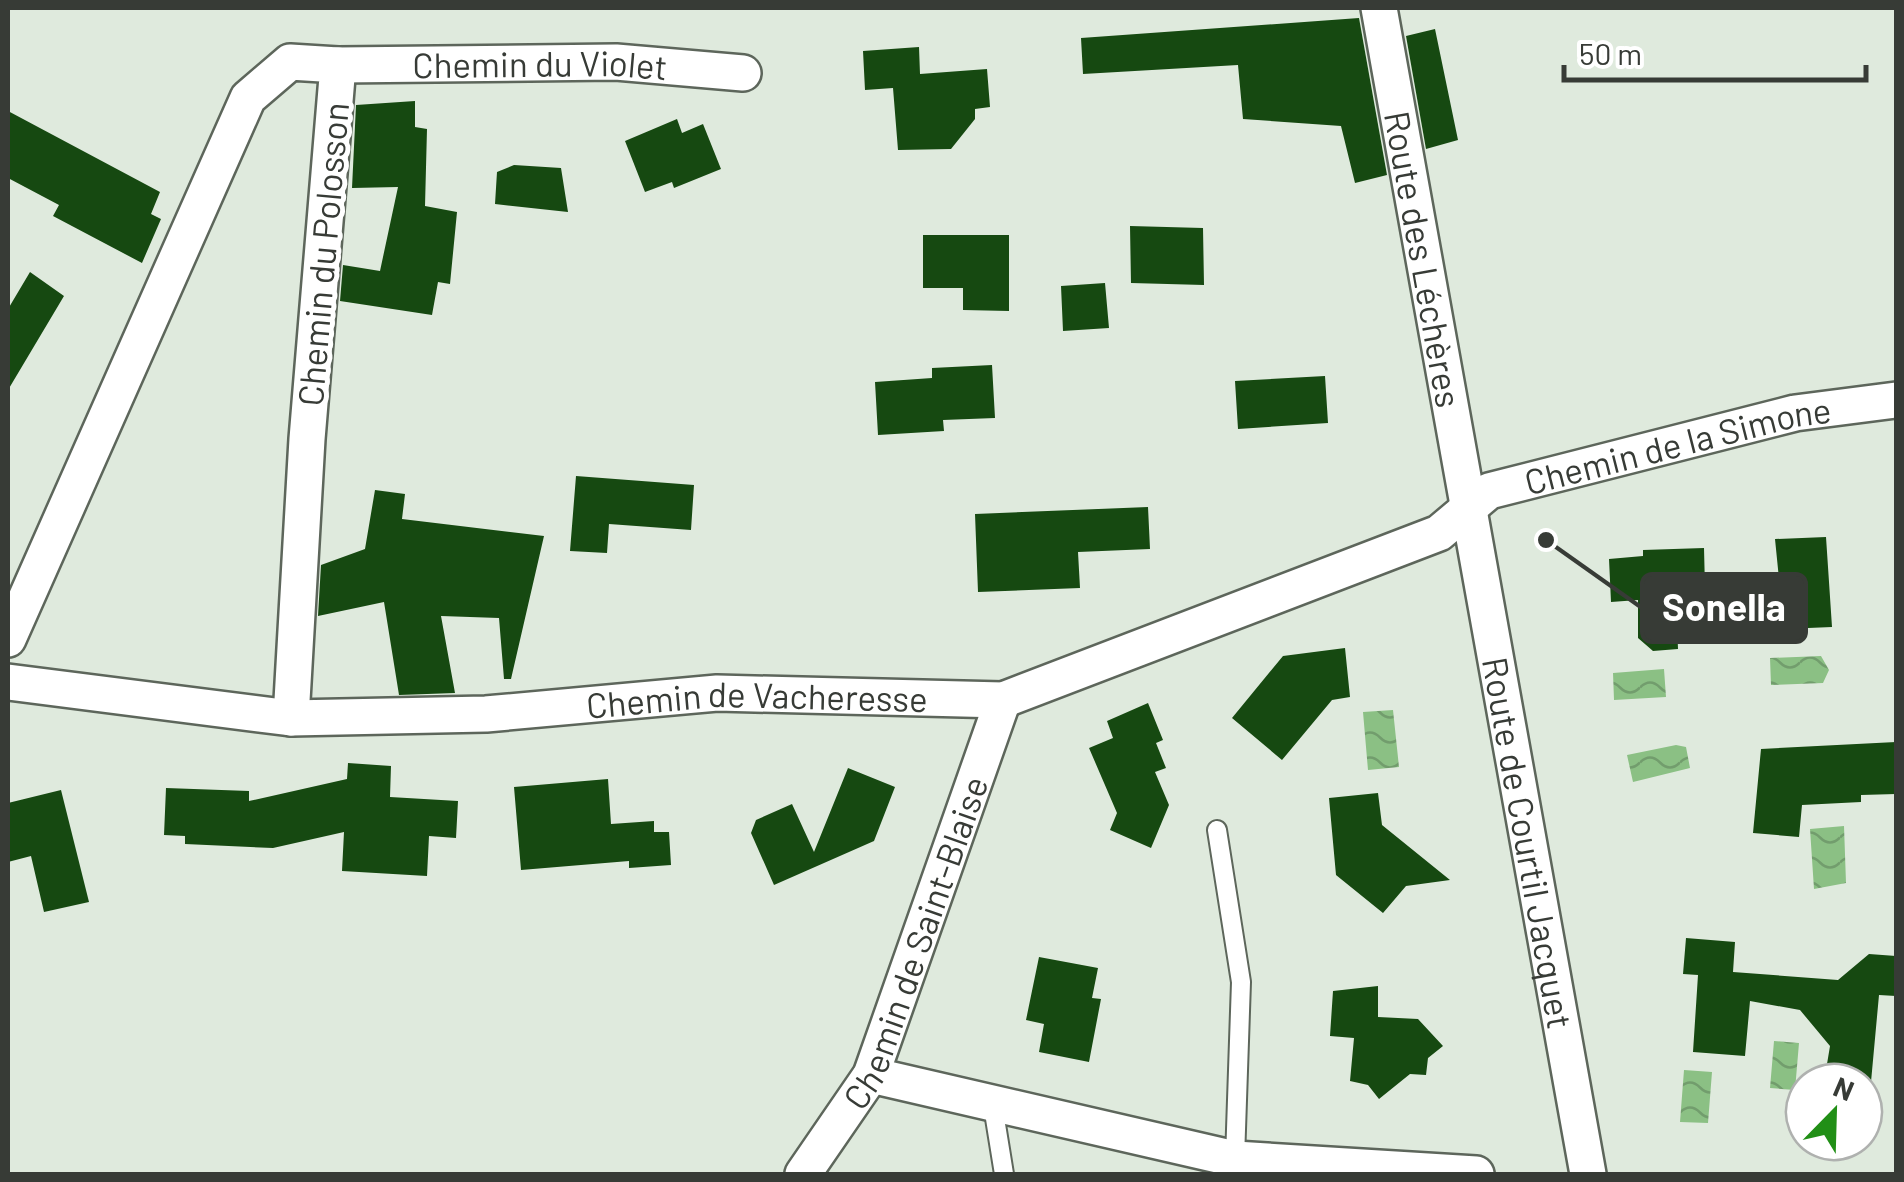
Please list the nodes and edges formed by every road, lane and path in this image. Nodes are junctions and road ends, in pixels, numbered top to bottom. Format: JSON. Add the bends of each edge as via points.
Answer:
{"nodes":[{"id":1,"x":1379,"y":8,"type":"edge"},
{"id":2,"x":338,"y":65,"type":"junction"},
{"id":3,"x":743,"y":74,"type":"dead end"},
{"id":4,"x":1896,"y":400,"type":"edge"},
{"id":5,"x":1468,"y":508,"type":"junction"},
{"id":6,"x":8,"y":639,"type":"edge"},
{"id":7,"x":8,"y":682,"type":"edge"},
{"id":8,"x":1003,"y":700,"type":"junction"},
{"id":9,"x":292,"y":718,"type":"junction"},
{"id":10,"x":1216,"y":830,"type":"dead end"},
{"id":11,"x":871,"y":1075,"type":"junction"},
{"id":12,"x":993,"y":1106,"type":"junction"},
{"id":13,"x":1235,"y":1159,"type":"junction"},
{"id":14,"x":803,"y":1174,"type":"edge"},
{"id":15,"x":1004,"y":1174,"type":"edge"},
{"id":16,"x":1476,"y":1174,"type":"edge"},
{"id":17,"x":1588,"y":1174,"type":"edge"}],
"edges":[{"from":1,"to":5,"type":"street","name":"Route des Léchères"},
{"from":2,"to":3,"type":"street","name":"Chemin du Violet","via":[[616,62]]},
{"from":2,"to":6,"type":"street","name":"Chemin du Polosson","via":[[290,62],[248,98]]},
{"from":2,"to":9,"type":"street","name":"Chemin du Polosson"},
{"from":4,"to":5,"type":"street","name":"Chemin de la Simone","via":[[1795,413],[1565,471],[1489,491]]},
{"from":5,"to":8,"type":"street","name":"Chemin de Vacheresse","via":[[1439,533]]},
{"from":5,"to":17,"type":"street","name":"Route de Courtil Jacquet"},
{"from":7,"to":9,"type":"street","name":"Chemin de Vacheresse"},
{"from":8,"to":9,"type":"street","name":"Chemin de Vacheresse","via":[[717,693],[486,714]]},
{"from":8,"to":11,"type":"street","name":"Chemin de Saint-Blaise"},
{"from":10,"to":13,"type":"lane","via":[[1241,982]]},
{"from":11,"to":12,"type":"street"},
{"from":11,"to":14,"type":"street","name":"Chemin de Saint-Blaise"},
{"from":12,"to":13,"type":"street"},
{"from":12,"to":15,"type":"lane"},
{"from":13,"to":16,"type":"street"}]}
